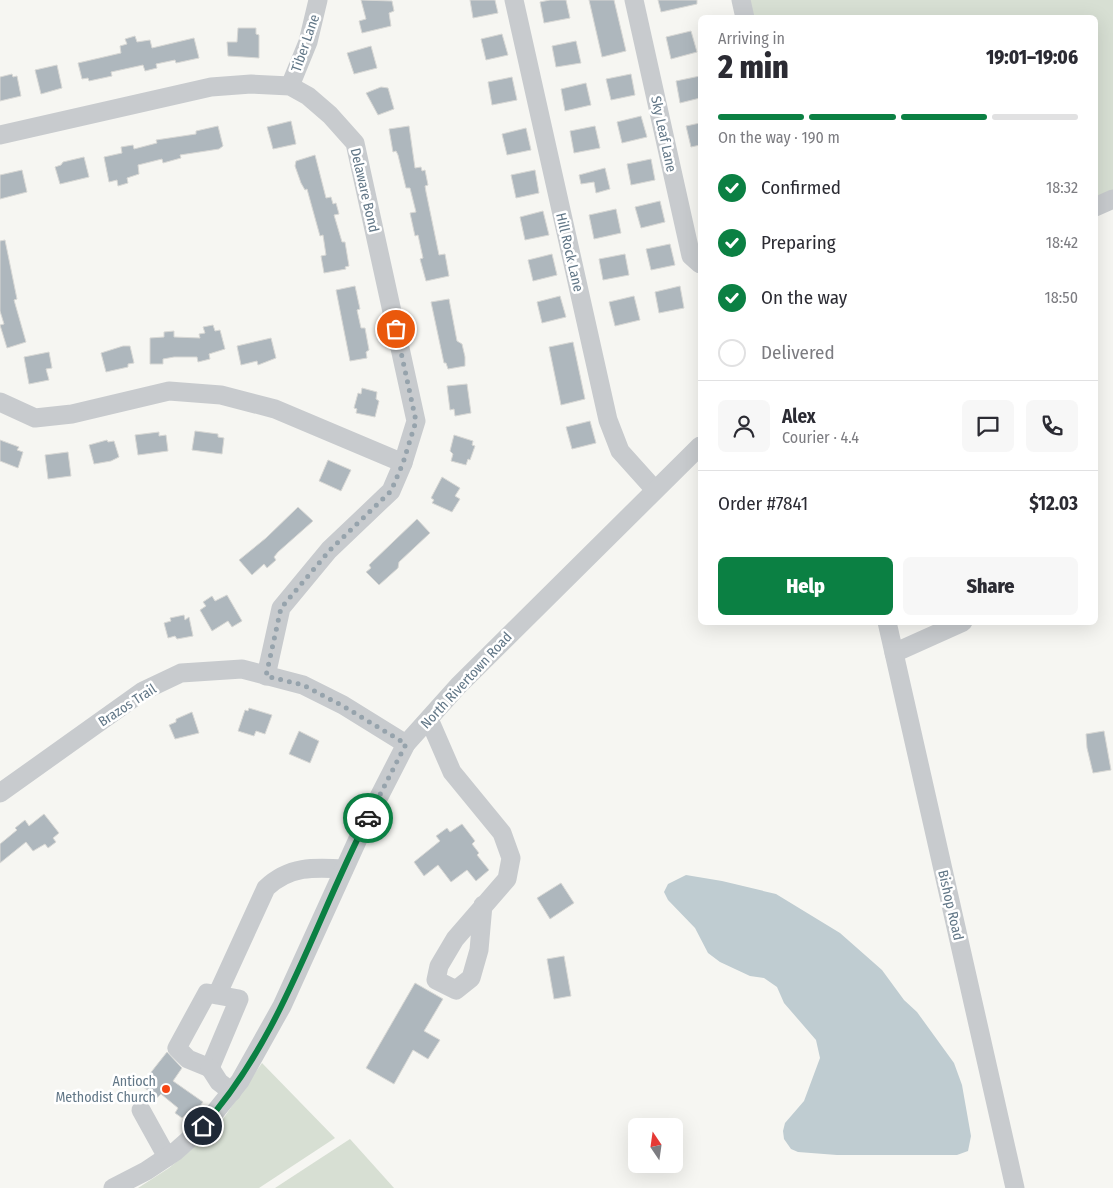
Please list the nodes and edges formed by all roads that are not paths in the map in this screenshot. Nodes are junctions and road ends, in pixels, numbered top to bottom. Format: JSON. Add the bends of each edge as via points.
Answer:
{"nodes":[{"id":1,"x":318,"y":0,"type":"edge"},
{"id":2,"x":514,"y":0,"type":"edge"},
{"id":3,"x":634,"y":0,"type":"edge"},
{"id":4,"x":741,"y":0,"type":"edge"},
{"id":5,"x":744,"y":15,"type":"edge"},
{"id":6,"x":290,"y":86,"type":"junction"},
{"id":7,"x":0,"y":135,"type":"edge"},
{"id":8,"x":1113,"y":199,"type":"edge"},
{"id":9,"x":1098,"y":206,"type":"edge"},
{"id":10,"x":698,"y":262,"type":"edge"},
{"id":11,"x":0,"y":402,"type":"edge"},
{"id":12,"x":698,"y":448,"type":"edge"},
{"id":13,"x":403,"y":463,"type":"junction"},
{"id":14,"x":655,"y":490,"type":"junction"},
{"id":15,"x":888,"y":625,"type":"edge"},
{"id":16,"x":956,"y":625,"type":"edge"},
{"id":17,"x":894,"y":653,"type":"junction"},
{"id":18,"x":266,"y":676,"type":"junction"},
{"id":19,"x":429,"y":719,"type":"junction"},
{"id":20,"x":406,"y":744,"type":"junction"},
{"id":21,"x":0,"y":793,"type":"edge"},
{"id":22,"x":344,"y":869,"type":"junction"},
{"id":23,"x":483,"y":905,"type":"dead end"},
{"id":24,"x":217,"y":995,"type":"junction"},
{"id":25,"x":210,"y":1068,"type":"junction"},
{"id":26,"x":232,"y":1092,"type":"junction"},
{"id":27,"x":141,"y":1110,"type":"dead end"},
{"id":28,"x":167,"y":1157,"type":"junction"},
{"id":29,"x":113,"y":1188,"type":"edge"},
{"id":30,"x":1015,"y":1188,"type":"edge"}],
"edges":[{"from":1,"to":6,"type":"street","name":"Tiber Lane","via":[[308,42]]},
{"from":2,"to":14,"type":"street","name":"Hill Rock Lane","via":[[608,420],[620,451]]},
{"from":3,"to":10,"type":"street","name":"Sky Leaf Lane","via":[[692,256]]},
{"from":4,"to":5,"type":"street"},
{"from":6,"to":7,"type":"street","name":"Delaware Bond","via":[[211,86]]},
{"from":6,"to":13,"type":"street","name":"Delaware Bond","via":[[330,114],[355,143],[416,421]]},
{"from":8,"to":9,"type":"street"},
{"from":11,"to":13,"type":"street","via":[[35,418],[72,414],[169,391],[221,395],[275,409]]},
{"from":12,"to":14,"type":"street","name":"North Rivertown Road"},
{"from":13,"to":18,"type":"street","name":"Delaware Bond","via":[[391,491],[330,550],[281,608]]},
{"from":14,"to":19,"type":"street","name":"North Rivertown Road"},
{"from":15,"to":17,"type":"street","name":"Bishop Road"},
{"from":16,"to":17,"type":"street"},
{"from":17,"to":30,"type":"street","name":"Bishop Road"},
{"from":18,"to":20,"type":"street","name":"Brazos Trail","via":[[303,685]]},
{"from":18,"to":21,"type":"street","name":"Brazos Trail","via":[[242,669],[181,673],[143,692]]},
{"from":19,"to":20,"type":"street","name":"North Rivertown Road"},
{"from":19,"to":23,"type":"street","via":[[452,772],[502,833],[510,858],[507,879]]},
{"from":20,"to":22,"type":"street","name":"North Rivertown Road"},
{"from":22,"to":24,"type":"street","via":[[299,869],[280,876],[266,888]]},
{"from":22,"to":26,"type":"street","name":"North Rivertown Road","via":[[282,1006]]},
{"from":24,"to":25,"type":"street","via":[[239,999]]},
{"from":24,"to":25,"type":"street","via":[[207,993],[177,1048],[188,1059]]},
{"from":25,"to":26,"type":"street","via":[[219,1082]]},
{"from":26,"to":28,"type":"street","name":"North Rivertown Road","via":[[203,1126]]},
{"from":27,"to":28,"type":"street"},
{"from":28,"to":29,"type":"street","name":"North Rivertown Road"}]}
